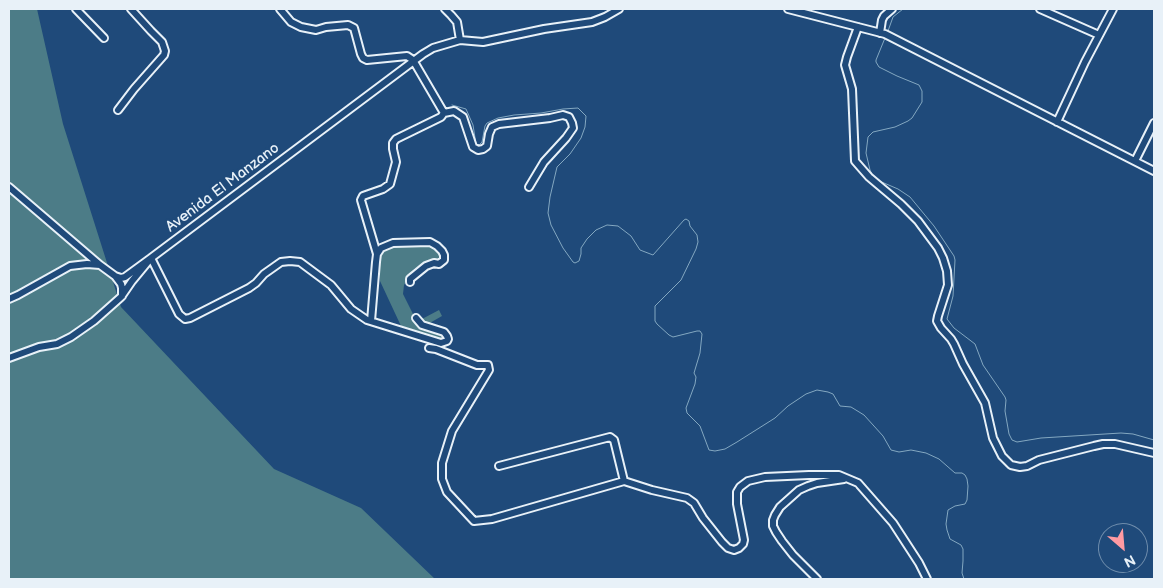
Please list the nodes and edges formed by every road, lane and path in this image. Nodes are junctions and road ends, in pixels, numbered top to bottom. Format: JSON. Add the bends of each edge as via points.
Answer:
{"nodes":[{"id":1,"x":76,"y":9,"type":"edge"},
{"id":2,"x":131,"y":9,"type":"edge"},
{"id":3,"x":280,"y":9,"type":"edge"},
{"id":4,"x":445,"y":9,"type":"edge"},
{"id":5,"x":619,"y":9,"type":"edge"},
{"id":6,"x":789,"y":9,"type":"edge"},
{"id":7,"x":892,"y":9,"type":"edge"},
{"id":8,"x":1040,"y":9,"type":"edge"},
{"id":9,"x":1113,"y":9,"type":"edge"},
{"id":10,"x":858,"y":27,"type":"junction"},
{"id":11,"x":880,"y":33,"type":"junction"},
{"id":12,"x":1099,"y":35,"type":"junction"},
{"id":13,"x":104,"y":38,"type":"dead end"},
{"id":14,"x":460,"y":40,"type":"junction"},
{"id":15,"x":413,"y":60,"type":"junction"},
{"id":16,"x":118,"y":110,"type":"dead end"},
{"id":17,"x":444,"y":113,"type":"junction"},
{"id":18,"x":1057,"y":122,"type":"junction"},
{"id":19,"x":1154,"y":123,"type":"edge"},
{"id":20,"x":1135,"y":161,"type":"junction"},
{"id":21,"x":1154,"y":171,"type":"edge"},
{"id":22,"x":9,"y":186,"type":"edge"},
{"id":23,"x":529,"y":187,"type":"dead end"},
{"id":24,"x":377,"y":254,"type":"junction"},
{"id":25,"x":89,"y":255,"type":"junction"},
{"id":26,"x":151,"y":258,"type":"junction"},
{"id":27,"x":87,"y":264,"type":"junction"},
{"id":28,"x":100,"y":265,"type":"junction"},
{"id":29,"x":115,"y":276,"type":"junction"},
{"id":30,"x":410,"y":282,"type":"dead end"},
{"id":31,"x":121,"y":297,"type":"junction"},
{"id":32,"x":9,"y":299,"type":"edge"},
{"id":33,"x":416,"y":318,"type":"dead end"},
{"id":34,"x":371,"y":321,"type":"junction"},
{"id":35,"x":429,"y":348,"type":"dead end"},
{"id":36,"x":9,"y":358,"type":"edge"},
{"id":37,"x":1154,"y":453,"type":"edge"},
{"id":38,"x":499,"y":466,"type":"dead end"},
{"id":39,"x":848,"y":478,"type":"junction"},
{"id":40,"x":624,"y":481,"type":"junction"},
{"id":41,"x":817,"y":579,"type":"edge"},
{"id":42,"x":926,"y":579,"type":"edge"}],
"edges":[{"from":1,"to":13,"type":"street"},
{"from":2,"to":16,"type":"street","via":[[162,42],[165,51]]},
{"from":3,"to":15,"type":"street","via":[[301,28],[316,30],[348,25],[354,28],[360,54],[367,60],[407,56]]},
{"from":4,"to":14,"type":"street","via":[[457,22]]},
{"from":5,"to":14,"type":"street","via":[[592,22],[483,42]]},
{"from":6,"to":10,"type":"street"},
{"from":7,"to":11,"type":"street","via":[[882,20]]},
{"from":8,"to":12,"type":"street"},
{"from":9,"to":12,"type":"street"},
{"from":10,"to":11,"type":"street"},
{"from":10,"to":37,"type":"street","via":[[846,66],[852,89],[855,161],[908,211],[938,248],[945,264],[948,285],[937,321],[954,344],[985,402],[993,438],[1002,456],[1011,465],[1020,467],[1103,444]]},
{"from":11,"to":18,"type":"street"},
{"from":12,"to":18,"type":"street"},
{"from":14,"to":15,"type":"street","name":"Avenida El Manzano","via":[[433,48]]},
{"from":15,"to":17,"type":"street"},
{"from":15,"to":26,"type":"street","name":"Avenida El Manzano"},
{"from":17,"to":23,"type":"street","via":[[454,111],[463,117],[473,147],[478,150],[486,146],[492,127],[499,124],[563,115],[569,117],[572,128],[544,162]]},
{"from":17,"to":24,"type":"street","via":[[396,139],[393,149],[396,162],[390,184],[363,196],[361,200]]},
{"from":18,"to":20,"type":"street"},
{"from":19,"to":20,"type":"street"},
{"from":20,"to":21,"type":"street"},
{"from":22,"to":25,"type":"street"},
{"from":24,"to":30,"type":"street","via":[[381,248],[393,243],[430,242],[442,251],[444,260],[426,266]]},
{"from":24,"to":34,"type":"street"},
{"from":25,"to":27,"type":"street"},
{"from":25,"to":28,"type":"street"},
{"from":26,"to":29,"type":"street","via":[[125,277]]},
{"from":26,"to":31,"type":"street","name":"Avenida El Manzano"},
{"from":26,"to":34,"type":"street","via":[[184,319],[249,288],[281,262],[290,261],[300,262],[331,285],[351,310]]},
{"from":27,"to":28,"type":"street"},
{"from":27,"to":32,"type":"street","via":[[70,266]]},
{"from":28,"to":29,"type":"street"},
{"from":29,"to":31,"type":"street","via":[[121,284]]},
{"from":31,"to":36,"type":"street","name":"Avenida El Manzano","via":[[72,337]]},
{"from":33,"to":34,"type":"street","via":[[422,325],[444,332],[447,341],[441,343]]},
{"from":35,"to":40,"type":"street","via":[[477,365],[488,365],[489,370],[452,431],[442,463],[442,479],[447,492],[474,521],[492,519]]},
{"from":38,"to":40,"type":"street","via":[[610,437],[614,440]]},
{"from":39,"to":40,"type":"street","via":[[810,475],[748,481],[736,492],[744,540],[734,550],[722,542],[687,498]]},
{"from":39,"to":41,"type":"street","via":[[817,483],[799,490],[780,507],[773,520],[782,542]]},
{"from":39,"to":42,"type":"street","via":[[858,483],[893,523]]}]}
